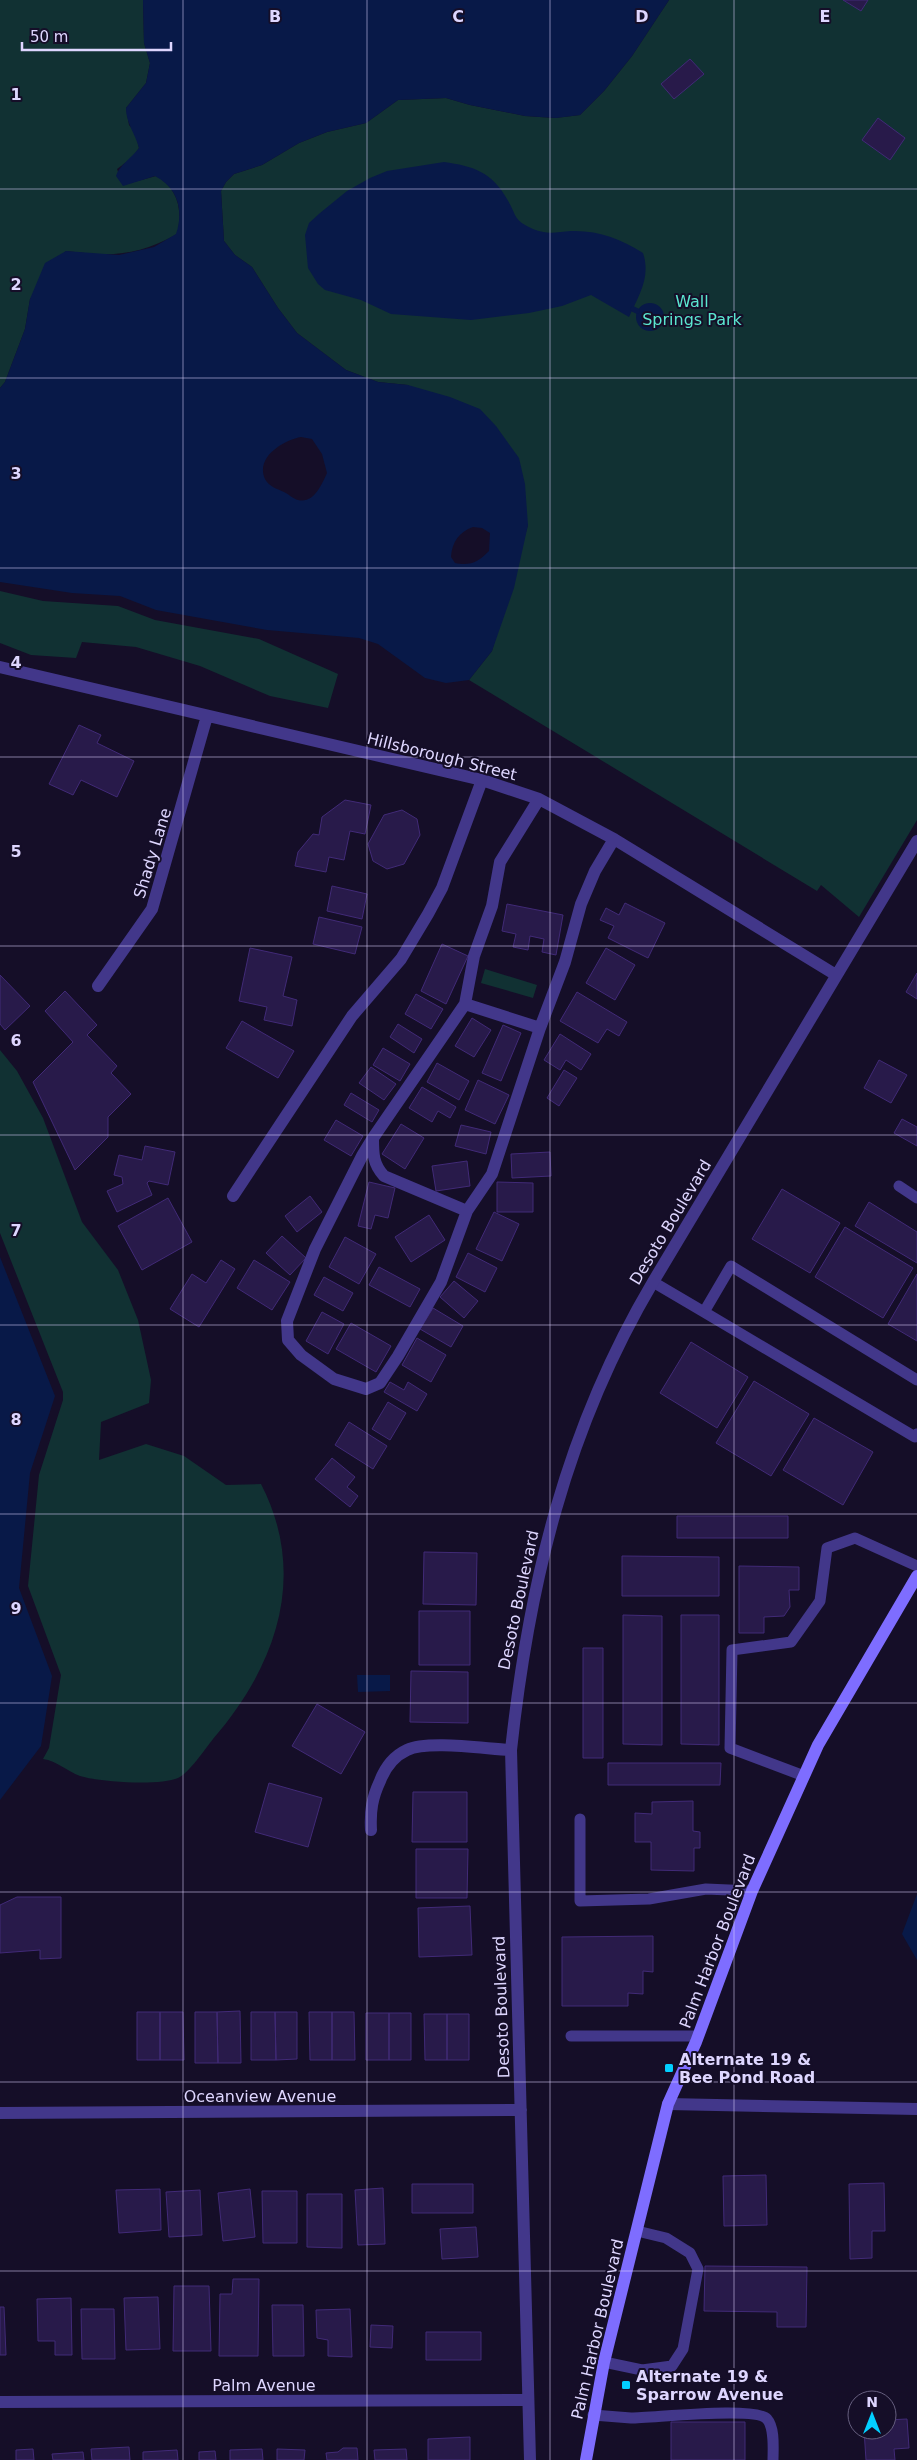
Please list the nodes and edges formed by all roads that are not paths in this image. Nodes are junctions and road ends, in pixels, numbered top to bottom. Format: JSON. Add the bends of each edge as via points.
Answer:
{"nodes":[{"id":1,"x":0,"y":667,"type":"edge"},
{"id":2,"x":207,"y":716,"type":"junction"},
{"id":3,"x":482,"y":780,"type":"junction"},
{"id":4,"x":539,"y":799,"type":"junction"},
{"id":5,"x":614,"y":839,"type":"junction"},
{"id":6,"x":917,"y":841,"type":"edge"},
{"id":7,"x":836,"y":975,"type":"junction"},
{"id":8,"x":98,"y":986,"type":"dead end"},
{"id":9,"x":465,"y":1004,"type":"junction"},
{"id":10,"x":540,"y":1028,"type":"junction"},
{"id":11,"x":373,"y":1138,"type":"junction"},
{"id":12,"x":899,"y":1186,"type":"dead end"},
{"id":13,"x":233,"y":1196,"type":"dead end"},
{"id":14,"x":917,"y":1198,"type":"edge"},
{"id":15,"x":467,"y":1211,"type":"junction"},
{"id":16,"x":653,"y":1282,"type":"junction"},
{"id":17,"x":704,"y":1312,"type":"junction"},
{"id":18,"x":917,"y":1380,"type":"edge"},
{"id":19,"x":917,"y":1434,"type":"edge"},
{"id":20,"x":917,"y":1566,"type":"edge"},
{"id":21,"x":917,"y":1576,"type":"edge"},
{"id":22,"x":511,"y":1750,"type":"junction"},
{"id":23,"x":804,"y":1776,"type":"junction"},
{"id":24,"x":580,"y":1819,"type":"dead end"},
{"id":25,"x":371,"y":1830,"type":"dead end"},
{"id":26,"x":752,"y":1891,"type":"junction"},
{"id":27,"x":571,"y":2036,"type":"dead end"},
{"id":28,"x":698,"y":2036,"type":"junction"},
{"id":29,"x":668,"y":2104,"type":"junction"},
{"id":30,"x":917,"y":2108,"type":"edge"},
{"id":31,"x":521,"y":2110,"type":"junction"},
{"id":32,"x":0,"y":2113,"type":"edge"},
{"id":33,"x":636,"y":2231,"type":"junction"},
{"id":34,"x":604,"y":2362,"type":"junction"},
{"id":35,"x":528,"y":2400,"type":"junction"},
{"id":36,"x":0,"y":2402,"type":"edge"},
{"id":37,"x":593,"y":2415,"type":"junction"},
{"id":38,"x":530,"y":2460,"type":"edge"},
{"id":39,"x":586,"y":2460,"type":"edge"},
{"id":40,"x":773,"y":2460,"type":"edge"}],
"edges":[{"from":1,"to":2,"type":"street","name":"Hillsborough Street"},
{"from":2,"to":3,"type":"street","name":"Hillsborough Street"},
{"from":2,"to":8,"type":"street","name":"Shady Lane","via":[[152,909]]},
{"from":3,"to":4,"type":"street","name":"Hillsborough Street"},
{"from":3,"to":13,"type":"street","via":[[442,888],[424,921],[401,959],[352,1016]]},
{"from":4,"to":5,"type":"street","name":"Hillsborough Street"},
{"from":4,"to":9,"type":"street","via":[[500,862],[492,906],[474,956]]},
{"from":5,"to":7,"type":"street","name":"Hillsborough Street"},
{"from":5,"to":10,"type":"street","via":[[581,904],[565,962]]},
{"from":6,"to":7,"type":"street","name":"Desoto Boulevard"},
{"from":7,"to":16,"type":"street","name":"Desoto Boulevard"},
{"from":9,"to":10,"type":"street"},
{"from":9,"to":11,"type":"street"},
{"from":10,"to":15,"type":"street","via":[[492,1174]]},
{"from":11,"to":15,"type":"street","via":[[373,1156],[384,1176]]},
{"from":11,"to":15,"type":"street","via":[[315,1249],[287,1321],[288,1340],[301,1356],[334,1379],[352,1386],[366,1389],[380,1383],[441,1282]]},
{"from":12,"to":14,"type":"lane"},
{"from":16,"to":17,"type":"lane"},
{"from":16,"to":22,"type":"street","name":"Desoto Boulevard","via":[[617,1348],[568,1466],[546,1538],[519,1674]]},
{"from":17,"to":18,"type":"lane","via":[[731,1266]]},
{"from":17,"to":19,"type":"lane","via":[[915,1437]]},
{"from":20,"to":23,"type":"lane","via":[[855,1538],[827,1548],[820,1601],[791,1642],[732,1650],[730,1748]]},
{"from":21,"to":23,"type":"main road","name":"Palm Harbor Boulevard","via":[[818,1745]]},
{"from":22,"to":25,"type":"street","via":[[425,1746],[408,1749],[395,1758],[383,1774],[372,1798]]},
{"from":22,"to":31,"type":"street","name":"Desoto Boulevard"},
{"from":23,"to":26,"type":"main road","name":"Palm Harbor Boulevard"},
{"from":24,"to":26,"type":"lane","via":[[580,1901],[649,1899],[706,1889]]},
{"from":26,"to":28,"type":"main road","name":"Palm Harbor Boulevard"},
{"from":27,"to":28,"type":"lane"},
{"from":28,"to":29,"type":"main road","name":"Palm Harbor Boulevard"},
{"from":29,"to":30,"type":"street"},
{"from":29,"to":33,"type":"main road","name":"Palm Harbor Boulevard"},
{"from":31,"to":32,"type":"street","name":"Oceanview Avenue"},
{"from":31,"to":35,"type":"street","name":"Desoto Boulevard"},
{"from":33,"to":34,"type":"main road","name":"Palm Harbor Boulevard"},
{"from":33,"to":34,"type":"lane","via":[[666,2238],[690,2253],[698,2269],[683,2349],[672,2366],[642,2370]]},
{"from":34,"to":37,"type":"main road","name":"Palm Harbor Boulevard"},
{"from":35,"to":36,"type":"street","name":"Palm Avenue"},
{"from":35,"to":38,"type":"street","name":"Desoto Boulevard"},
{"from":37,"to":39,"type":"main road","name":"Palm Harbor Boulevard"},
{"from":37,"to":40,"type":"lane","via":[[632,2418],[757,2414],[770,2422]]}]}
